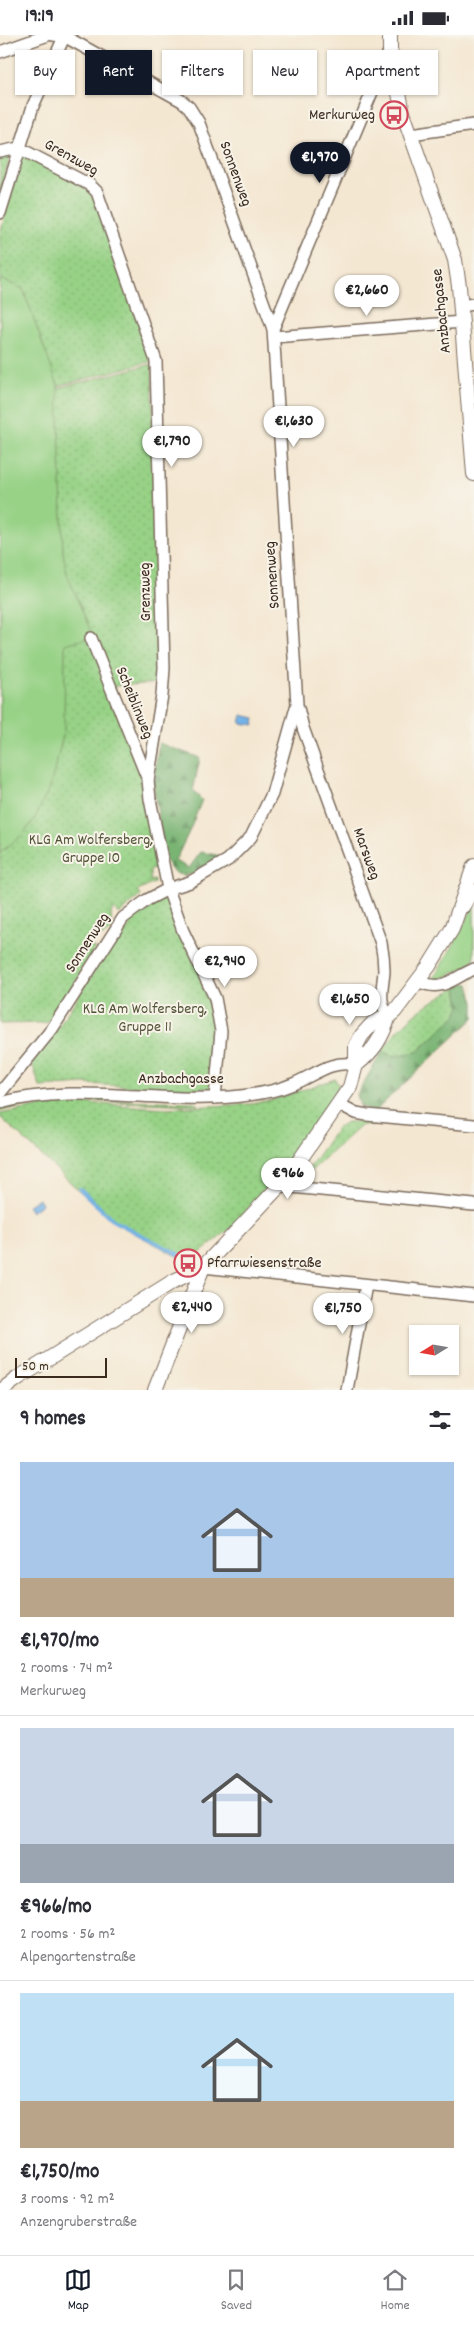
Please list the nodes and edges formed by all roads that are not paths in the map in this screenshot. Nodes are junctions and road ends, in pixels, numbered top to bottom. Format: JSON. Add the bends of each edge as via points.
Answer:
{"nodes":[{"id":1,"x":48,"y":35,"type":"edge"},
{"id":2,"x":61,"y":35,"type":"edge"},
{"id":3,"x":390,"y":42,"type":"edge"},
{"id":4,"x":0,"y":52,"type":"edge"},
{"id":5,"x":474,"y":125,"type":"edge"},
{"id":6,"x":410,"y":134,"type":"junction"},
{"id":7,"x":19,"y":148,"type":"junction"},
{"id":8,"x":0,"y":152,"type":"edge"},
{"id":9,"x":0,"y":213,"type":"edge"},
{"id":10,"x":467,"y":305,"type":"edge"},
{"id":11,"x":462,"y":322,"type":"junction"},
{"id":12,"x":274,"y":333,"type":"junction"},
{"id":13,"x":474,"y":474,"type":"edge"},
{"id":14,"x":91,"y":639,"type":"dead end"},
{"id":15,"x":297,"y":704,"type":"junction"},
{"id":16,"x":148,"y":780,"type":"junction"},
{"id":17,"x":474,"y":866,"type":"edge"},
{"id":18,"x":168,"y":889,"type":"junction"},
{"id":19,"x":474,"y":890,"type":"edge"},
{"id":20,"x":457,"y":919,"type":"junction"},
{"id":21,"x":474,"y":969,"type":"edge"},
{"id":22,"x":418,"y":981,"type":"junction"},
{"id":23,"x":389,"y":1016,"type":"junction"},
{"id":24,"x":356,"y":1065,"type":"junction"},
{"id":25,"x":0,"y":1093,"type":"edge"},
{"id":26,"x":214,"y":1098,"type":"junction"},
{"id":27,"x":0,"y":1103,"type":"edge"},
{"id":28,"x":339,"y":1103,"type":"junction"},
{"id":29,"x":474,"y":1125,"type":"edge"},
{"id":30,"x":281,"y":1187,"type":"junction"},
{"id":31,"x":474,"y":1205,"type":"edge"},
{"id":32,"x":203,"y":1267,"type":"junction"},
{"id":33,"x":366,"y":1285,"type":"junction"},
{"id":34,"x":474,"y":1297,"type":"edge"},
{"id":35,"x":2,"y":1390,"type":"edge"},
{"id":36,"x":155,"y":1390,"type":"edge"},
{"id":37,"x":347,"y":1390,"type":"edge"}],
"edges":[{"from":1,"to":4,"type":"street"},
{"from":2,"to":7,"type":"street"},
{"from":2,"to":12,"type":"street","name":"Sonnenweg","via":[[182,101],[195,115]]},
{"from":3,"to":6,"type":"street","name":"Anzbachgasse","via":[[400,104]]},
{"from":3,"to":12,"type":"street"},
{"from":5,"to":6,"type":"street"},
{"from":6,"to":10,"type":"street","name":"Anzbachgasse","via":[[455,260]]},
{"from":7,"to":8,"type":"street","name":"Grenzweg"},
{"from":7,"to":9,"type":"street"},
{"from":7,"to":16,"type":"street","name":"Grenzweg","via":[[90,185],[97,192],[156,361],[164,668]]},
{"from":10,"to":11,"type":"street","name":"Anzbachgasse"},
{"from":11,"to":12,"type":"street"},
{"from":11,"to":13,"type":"street","name":"Anzbachgasse"},
{"from":12,"to":15,"type":"street","name":"Sonnenweg"},
{"from":14,"to":16,"type":"street","name":"Scheiblinweg"},
{"from":15,"to":18,"type":"street","name":"Sonnenweg","via":[[272,794],[251,837],[228,861],[190,882]]},
{"from":15,"to":23,"type":"street","name":"Marsweg","via":[[381,943],[384,969],[381,999]]},
{"from":16,"to":18,"type":"street","name":"Grenzweg"},
{"from":17,"to":20,"type":"street"},
{"from":18,"to":25,"type":"street","name":"Sonnenweg","via":[[123,917],[52,1029]]},
{"from":18,"to":26,"type":"street","name":"Grenzweg","via":[[215,998],[221,1031]]},
{"from":19,"to":20,"type":"street"},
{"from":20,"to":22,"type":"street"},
{"from":21,"to":22,"type":"street","via":[[438,986]]},
{"from":22,"to":23,"type":"street"},
{"from":23,"to":24,"type":"street","via":[[380,1042]]},
{"from":24,"to":26,"type":"street","name":"Anzbachgasse","via":[[330,1065],[293,1084],[270,1091]]},
{"from":24,"to":28,"type":"street","via":[[350,1087]]},
{"from":26,"to":27,"type":"street","name":"Anzbachgasse","via":[[171,1099],[80,1093]]},
{"from":28,"to":29,"type":"street","via":[[367,1115]]},
{"from":28,"to":30,"type":"street"},
{"from":30,"to":31,"type":"street"},
{"from":30,"to":32,"type":"street"},
{"from":32,"to":33,"type":"street"},
{"from":32,"to":35,"type":"street","via":[[172,1282]]},
{"from":32,"to":36,"type":"street"},
{"from":33,"to":34,"type":"street"},
{"from":33,"to":37,"type":"street"}]}
